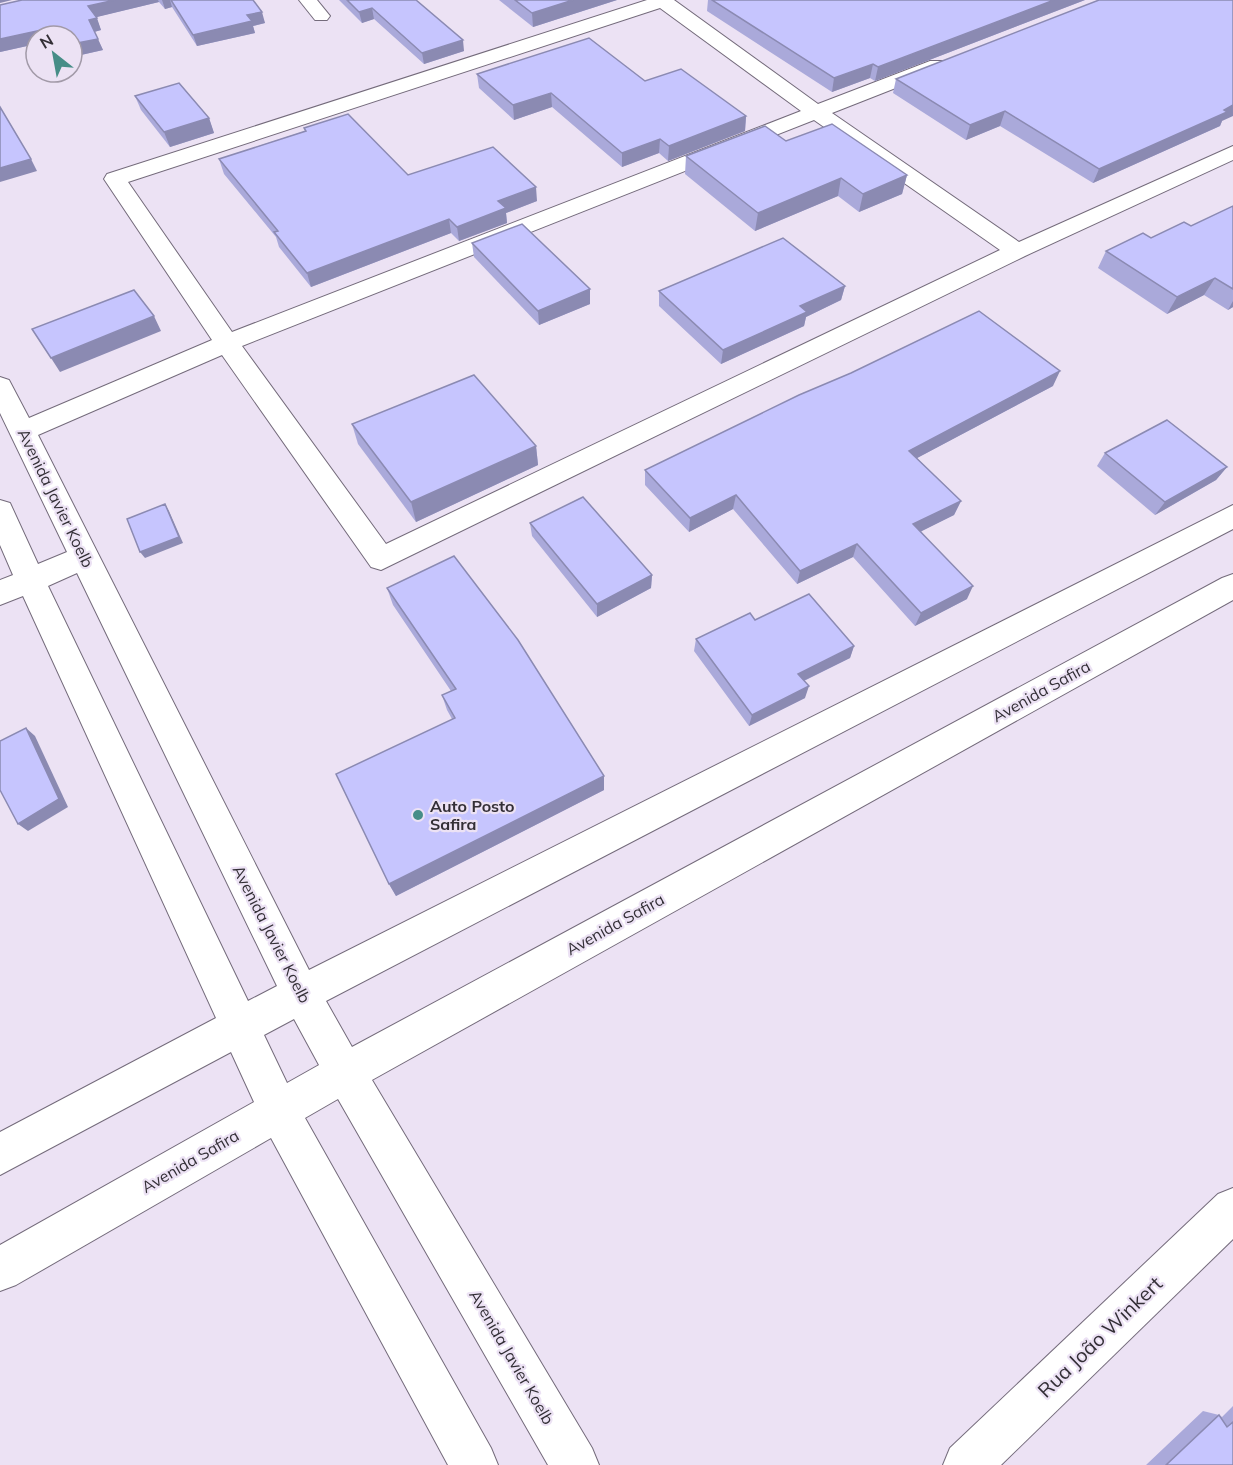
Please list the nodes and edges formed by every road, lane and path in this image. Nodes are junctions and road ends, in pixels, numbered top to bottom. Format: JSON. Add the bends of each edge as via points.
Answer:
{"nodes":[{"id":1,"x":308,"y":0,"type":"edge"},
{"id":2,"x":663,"y":1,"type":"edge"},
{"id":3,"x":321,"y":16,"type":"dead end"},
{"id":4,"x":961,"y":56,"type":"edge"},
{"id":5,"x":816,"y":112,"type":"junction"},
{"id":6,"x":1233,"y":152,"type":"edge"},
{"id":7,"x":1017,"y":251,"type":"junction"},
{"id":8,"x":227,"y":343,"type":"junction"},
{"id":9,"x":0,"y":386,"type":"edge"},
{"id":10,"x":23,"y":431,"type":"junction"},
{"id":11,"x":0,"y":511,"type":"edge"},
{"id":12,"x":1233,"y":516,"type":"edge"},
{"id":13,"x":86,"y":557,"type":"junction"},
{"id":14,"x":1233,"y":586,"type":"edge"},
{"id":15,"x":15,"y":587,"type":"edge"},
{"id":16,"x":301,"y":994,"type":"junction"},
{"id":17,"x":238,"y":1027,"type":"junction"},
{"id":18,"x":345,"y":1073,"type":"junction"},
{"id":19,"x":279,"y":1111,"type":"junction"},
{"id":20,"x":0,"y":1154,"type":"edge"},
{"id":21,"x":1233,"y":1209,"type":"edge"},
{"id":22,"x":0,"y":1269,"type":"edge"},
{"id":23,"x":474,"y":1465,"type":"edge"},
{"id":24,"x":575,"y":1465,"type":"edge"},
{"id":25,"x":967,"y":1465,"type":"edge"}],
"edges":[{"from":1,"to":3,"type":"street"},
{"from":2,"to":5,"type":"street"},
{"from":2,"to":8,"type":"street","via":[[116,179]]},
{"from":4,"to":5,"type":"street"},
{"from":5,"to":7,"type":"street"},
{"from":5,"to":8,"type":"street"},
{"from":6,"to":7,"type":"street"},
{"from":7,"to":8,"type":"street","via":[[381,559]]},
{"from":8,"to":10,"type":"street"},
{"from":9,"to":10,"type":"street","name":"Avenida Javier Koelb"},
{"from":10,"to":13,"type":"street","name":"Avenida Javier Koelb"},
{"from":11,"to":15,"type":"street"},
{"from":12,"to":16,"type":"street"},
{"from":13,"to":15,"type":"street"},
{"from":13,"to":16,"type":"street","name":"Avenida Javier Koelb"},
{"from":14,"to":18,"type":"street","name":"Avenida Safira"},
{"from":15,"to":17,"type":"street"},
{"from":16,"to":17,"type":"street"},
{"from":16,"to":18,"type":"street","name":"Avenida Javier Koelb"},
{"from":17,"to":19,"type":"street"},
{"from":17,"to":20,"type":"street"},
{"from":18,"to":19,"type":"street","name":"Avenida Safira"},
{"from":18,"to":24,"type":"street","name":"Avenida Javier Koelb"},
{"from":19,"to":22,"type":"street","name":"Avenida Safira"},
{"from":19,"to":23,"type":"street"},
{"from":21,"to":25,"type":"street","name":"Rua João Winkert"}]}
